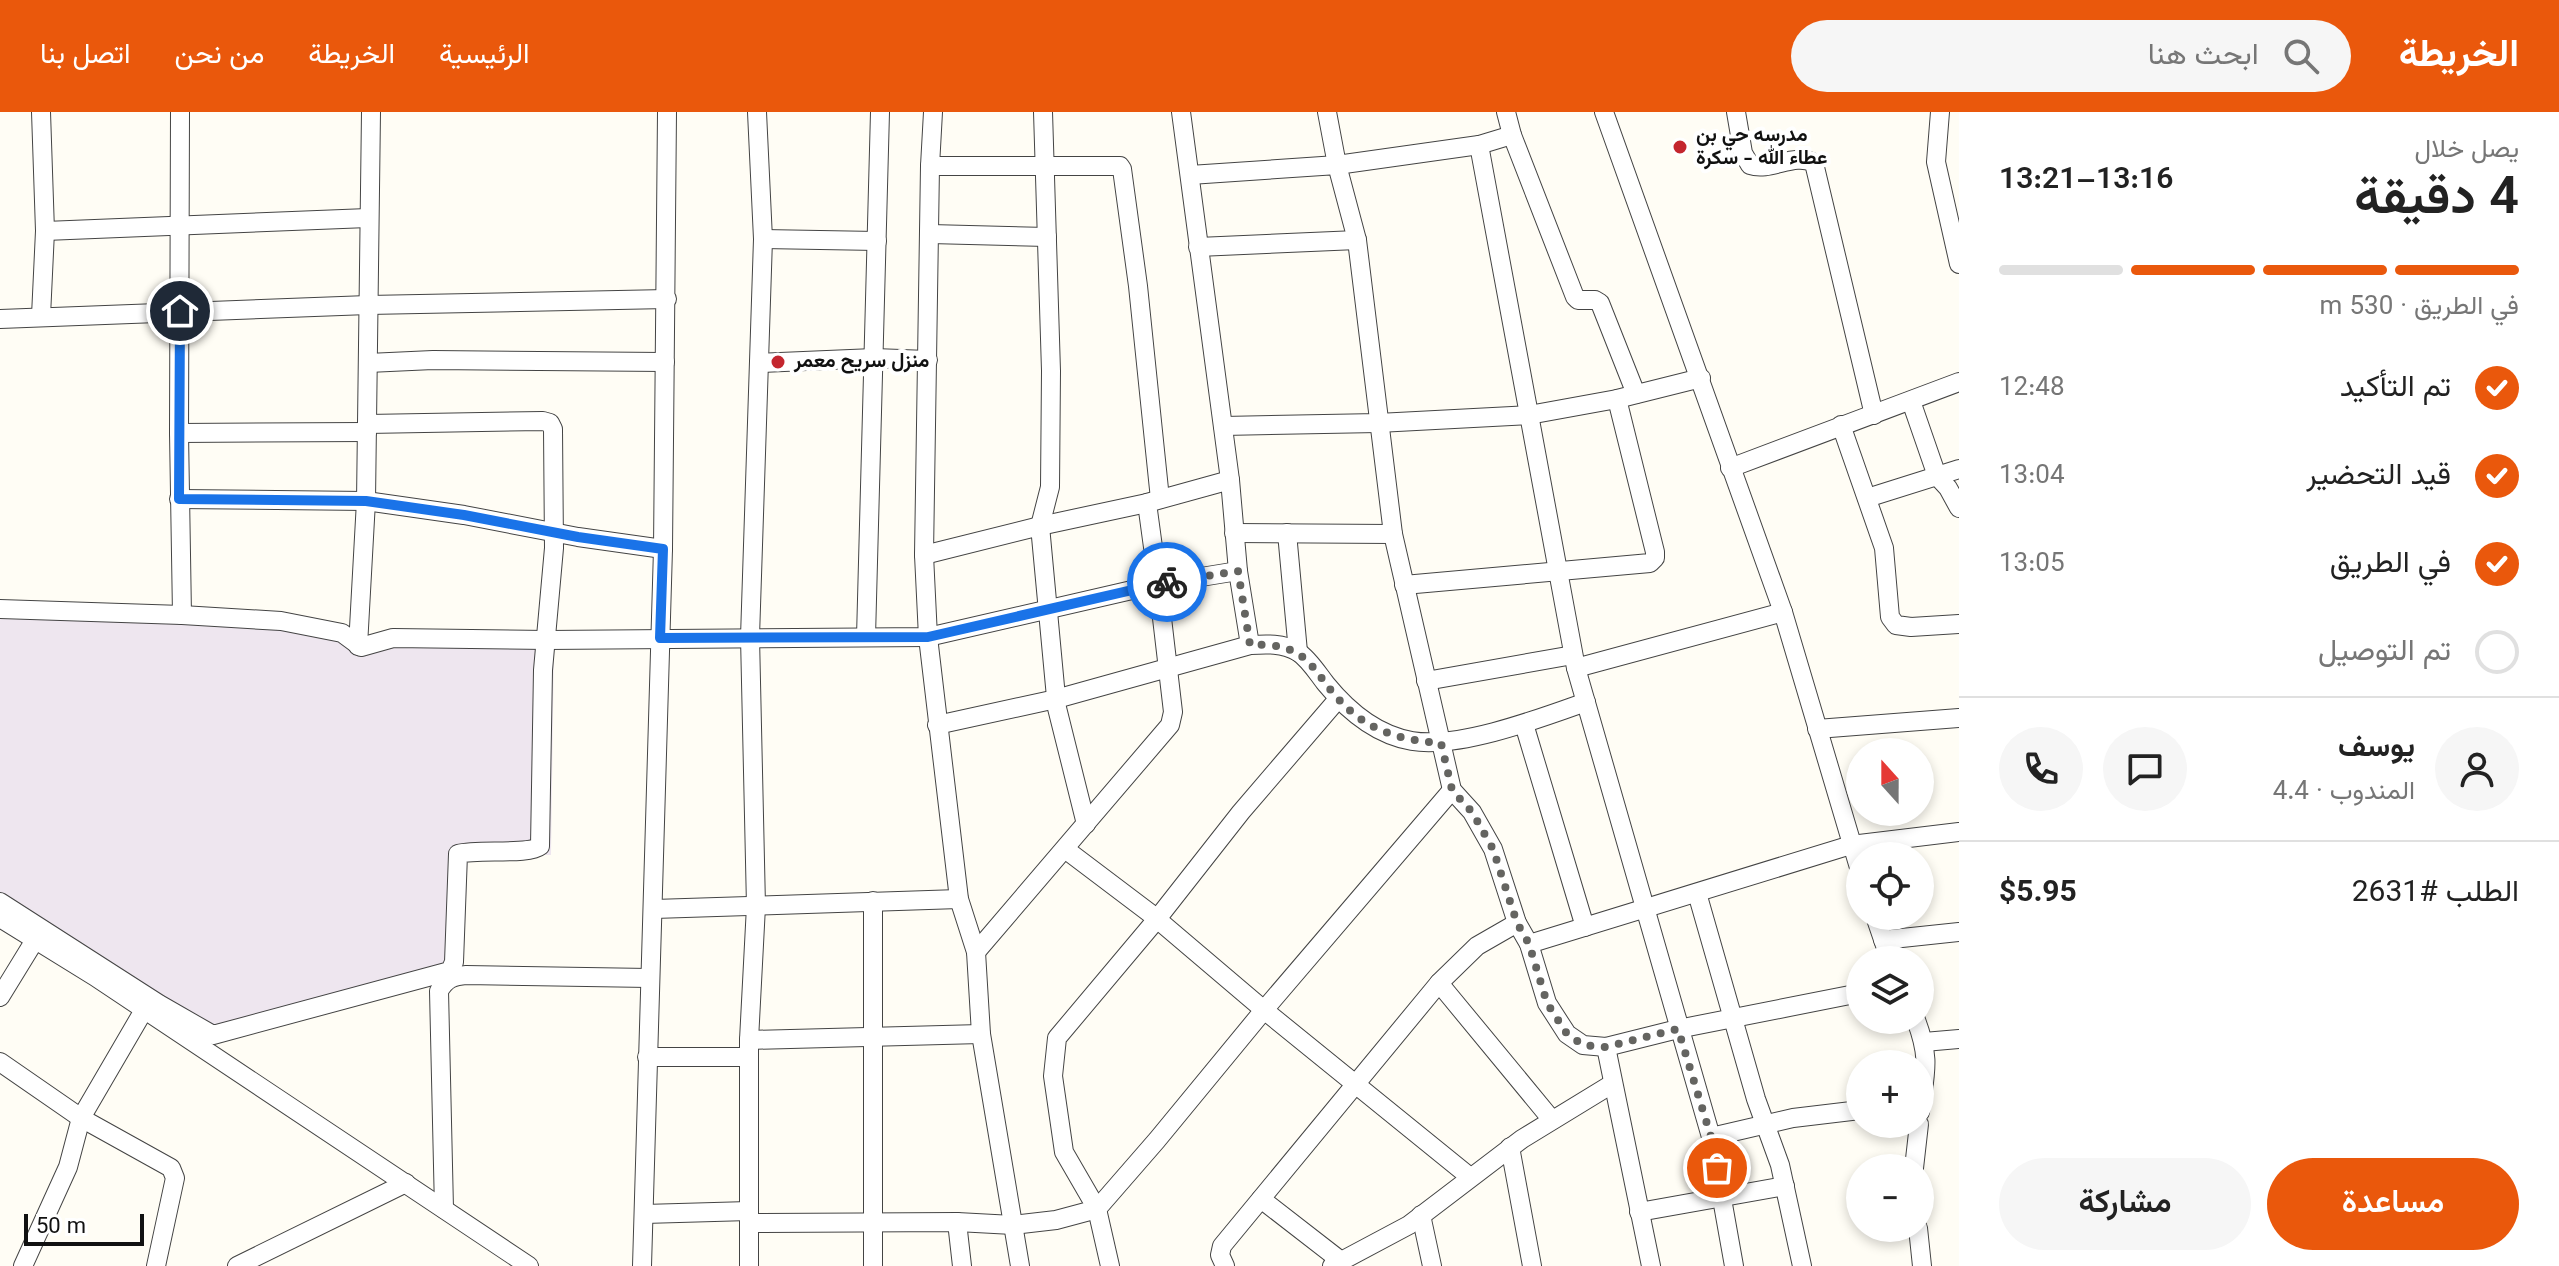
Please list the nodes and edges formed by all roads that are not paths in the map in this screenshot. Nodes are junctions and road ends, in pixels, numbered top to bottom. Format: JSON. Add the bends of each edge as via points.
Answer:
{"nodes":[{"id":1,"x":41,"y":112,"type":"edge"},
{"id":2,"x":180,"y":112,"type":"edge"},
{"id":3,"x":371,"y":112,"type":"edge"},
{"id":4,"x":667,"y":112,"type":"edge"},
{"id":5,"x":757,"y":112,"type":"edge"},
{"id":6,"x":880,"y":112,"type":"edge"},
{"id":7,"x":933,"y":112,"type":"edge"},
{"id":8,"x":1043,"y":112,"type":"edge"},
{"id":9,"x":1181,"y":112,"type":"edge"},
{"id":10,"x":1327,"y":112,"type":"edge"},
{"id":11,"x":1506,"y":112,"type":"edge"},
{"id":12,"x":1604,"y":112,"type":"edge"},
{"id":13,"x":1736,"y":112,"type":"edge"},
{"id":14,"x":1940,"y":112,"type":"edge"},
{"id":15,"x":1512,"y":135,"type":"junction"},
{"id":16,"x":1479,"y":145,"type":"junction"},
{"id":17,"x":1043,"y":165,"type":"junction"},
{"id":18,"x":1337,"y":165,"type":"junction"},
{"id":19,"x":930,"y":166,"type":"junction"},
{"id":20,"x":1190,"y":175,"type":"junction"},
{"id":21,"x":368,"y":218,"type":"junction"},
{"id":22,"x":179,"y":224,"type":"junction"},
{"id":23,"x":45,"y":231,"type":"junction"},
{"id":24,"x":930,"y":234,"type":"junction"},
{"id":25,"x":1047,"y":237,"type":"junction"},
{"id":26,"x":763,"y":239,"type":"junction"},
{"id":27,"x":1357,"y":240,"type":"junction"},
{"id":28,"x":877,"y":241,"type":"junction"},
{"id":29,"x":1198,"y":247,"type":"junction"},
{"id":30,"x":1959,"y":264,"type":"edge"},
{"id":31,"x":667,"y":299,"type":"junction"},
{"id":32,"x":368,"y":305,"type":"junction"},
{"id":33,"x":180,"y":311,"type":"junction"},
{"id":34,"x":41,"y":316,"type":"junction"},
{"id":35,"x":0,"y":319,"type":"edge"},
{"id":36,"x":874,"y":358,"type":"junction"},
{"id":37,"x":928,"y":360,"type":"junction"},
{"id":38,"x":665,"y":362,"type":"junction"},
{"id":39,"x":368,"y":363,"type":"junction"},
{"id":40,"x":759,"y":363,"type":"junction"},
{"id":41,"x":1701,"y":378,"type":"junction"},
{"id":42,"x":1959,"y":382,"type":"edge"},
{"id":43,"x":1636,"y":394,"type":"junction"},
{"id":44,"x":1617,"y":399,"type":"junction"},
{"id":45,"x":1911,"y":401,"type":"junction"},
{"id":46,"x":1529,"y":415,"type":"junction"},
{"id":47,"x":1874,"y":415,"type":"junction"},
{"id":48,"x":1378,"y":423,"type":"junction"},
{"id":49,"x":1841,"y":425,"type":"junction"},
{"id":50,"x":1223,"y":426,"type":"junction"},
{"id":51,"x":367,"y":428,"type":"junction"},
{"id":52,"x":179,"y":433,"type":"junction"},
{"id":53,"x":1730,"y":468,"type":"junction"},
{"id":54,"x":1959,"y":469,"type":"edge"},
{"id":55,"x":1937,"y":476,"type":"junction"},
{"id":56,"x":1230,"y":480,"type":"junction"},
{"id":57,"x":1867,"y":498,"type":"junction"},
{"id":58,"x":179,"y":499,"type":"junction"},
{"id":59,"x":366,"y":501,"type":"junction"},
{"id":60,"x":1154,"y":501,"type":"junction"},
{"id":61,"x":1959,"y":508,"type":"edge"},
{"id":62,"x":1040,"y":526,"type":"junction"},
{"id":63,"x":554,"y":533,"type":"junction"},
{"id":64,"x":1234,"y":533,"type":"junction"},
{"id":65,"x":1287,"y":533,"type":"junction"},
{"id":66,"x":1393,"y":534,"type":"junction"},
{"id":67,"x":663,"y":549,"type":"junction"},
{"id":68,"x":924,"y":555,"type":"junction"},
{"id":69,"x":1558,"y":570,"type":"junction"},
{"id":70,"x":1238,"y":571,"type":"junction"},
{"id":71,"x":1158,"y":584,"type":"junction"},
{"id":72,"x":1404,"y":585,"type":"junction"},
{"id":73,"x":0,"y":609,"type":"edge"},
{"id":74,"x":1047,"y":609,"type":"junction"},
{"id":75,"x":1783,"y":612,"type":"junction"},
{"id":76,"x":182,"y":615,"type":"junction"},
{"id":77,"x":1959,"y":624,"type":"edge"},
{"id":78,"x":750,"y":637,"type":"junction"},
{"id":79,"x":866,"y":637,"type":"junction"},
{"id":80,"x":928,"y":637,"type":"junction"},
{"id":81,"x":660,"y":638,"type":"junction"},
{"id":82,"x":547,"y":640,"type":"junction"},
{"id":83,"x":1250,"y":645,"type":"junction"},
{"id":84,"x":358,"y":646,"type":"junction"},
{"id":85,"x":1298,"y":652,"type":"junction"},
{"id":86,"x":1575,"y":662,"type":"junction"},
{"id":87,"x":1169,"y":669,"type":"junction"},
{"id":88,"x":1426,"y":681,"type":"junction"},
{"id":89,"x":1056,"y":699,"type":"junction"},
{"id":90,"x":1338,"y":699,"type":"junction"},
{"id":91,"x":1586,"y":702,"type":"junction"},
{"id":92,"x":1959,"y":718,"type":"edge"},
{"id":93,"x":1524,"y":724,"type":"junction"},
{"id":94,"x":937,"y":725,"type":"junction"},
{"id":95,"x":1817,"y":729,"type":"junction"},
{"id":96,"x":1441,"y":743,"type":"junction"},
{"id":97,"x":1452,"y":790,"type":"junction"},
{"id":98,"x":1086,"y":824,"type":"junction"},
{"id":99,"x":1959,"y":832,"type":"edge"},
{"id":100,"x":1850,"y":842,"type":"edge"},
{"id":101,"x":1876,"y":842,"type":"edge"},
{"id":102,"x":1846,"y":847,"type":"edge"},
{"id":103,"x":1065,"y":849,"type":"junction"},
{"id":104,"x":1697,"y":893,"type":"junction"},
{"id":105,"x":959,"y":899,"type":"junction"},
{"id":106,"x":873,"y":901,"type":"junction"},
{"id":107,"x":0,"y":902,"type":"edge"},
{"id":108,"x":756,"y":906,"type":"junction"},
{"id":109,"x":654,"y":909,"type":"junction"},
{"id":110,"x":1645,"y":910,"type":"junction"},
{"id":111,"x":0,"y":918,"type":"edge"},
{"id":112,"x":1157,"y":919,"type":"junction"},
{"id":113,"x":1517,"y":923,"type":"junction"},
{"id":114,"x":1585,"y":927,"type":"junction"},
{"id":115,"x":1880,"y":930,"type":"edge"},
{"id":116,"x":1959,"y":932,"type":"edge"},
{"id":117,"x":35,"y":940,"type":"junction"},
{"id":118,"x":1883,"y":940,"type":"junction"},
{"id":119,"x":1529,"y":944,"type":"junction"},
{"id":120,"x":1885,"y":946,"type":"edge"},
{"id":121,"x":976,"y":952,"type":"junction"},
{"id":122,"x":649,"y":978,"type":"junction"},
{"id":123,"x":1439,"y":983,"type":"junction"},
{"id":124,"x":1846,"y":996,"type":"edge"},
{"id":125,"x":0,"y":997,"type":"edge"},
{"id":126,"x":144,"y":1010,"type":"junction"},
{"id":127,"x":1264,"y":1010,"type":"junction"},
{"id":128,"x":1732,"y":1019,"type":"junction"},
{"id":129,"x":1678,"y":1029,"type":"junction"},
{"id":130,"x":981,"y":1034,"type":"junction"},
{"id":131,"x":1921,"y":1034,"type":"edge"},
{"id":132,"x":873,"y":1037,"type":"junction"},
{"id":133,"x":1959,"y":1039,"type":"edge"},
{"id":134,"x":1924,"y":1042,"type":"junction"},
{"id":135,"x":1606,"y":1047,"type":"junction"},
{"id":136,"x":749,"y":1048,"type":"junction"},
{"id":137,"x":1925,"y":1050,"type":"edge"},
{"id":138,"x":647,"y":1057,"type":"junction"},
{"id":139,"x":0,"y":1062,"type":"edge"},
{"id":140,"x":1354,"y":1084,"type":"junction"},
{"id":141,"x":1612,"y":1084,"type":"junction"},
{"id":142,"x":1846,"y":1112,"type":"edge"},
{"id":143,"x":81,"y":1118,"type":"junction"},
{"id":144,"x":1552,"y":1120,"type":"junction"},
{"id":145,"x":1766,"y":1125,"type":"junction"},
{"id":146,"x":1711,"y":1137,"type":"junction"},
{"id":147,"x":1510,"y":1147,"type":"junction"},
{"id":148,"x":1470,"y":1177,"type":"junction"},
{"id":149,"x":406,"y":1183,"type":"junction"},
{"id":150,"x":1785,"y":1186,"type":"junction"},
{"id":151,"x":1261,"y":1199,"type":"junction"},
{"id":152,"x":1722,"y":1199,"type":"junction"},
{"id":153,"x":444,"y":1209,"type":"junction"},
{"id":154,"x":1097,"y":1209,"type":"junction"},
{"id":155,"x":1639,"y":1212,"type":"junction"},
{"id":156,"x":644,"y":1214,"type":"junction"},
{"id":157,"x":1421,"y":1215,"type":"junction"},
{"id":158,"x":749,"y":1217,"type":"junction"},
{"id":159,"x":873,"y":1222,"type":"junction"},
{"id":160,"x":957,"y":1222,"type":"junction"},
{"id":161,"x":1013,"y":1225,"type":"junction"},
{"id":162,"x":1919,"y":1242,"type":"edge"},
{"id":163,"x":276,"y":1258,"type":"edge"},
{"id":164,"x":1336,"y":1263,"type":"edge"},
{"id":165,"x":28,"y":1265,"type":"edge"},
{"id":166,"x":156,"y":1266,"type":"edge"},
{"id":167,"x":237,"y":1266,"type":"edge"},
{"id":168,"x":529,"y":1266,"type":"edge"},
{"id":169,"x":642,"y":1266,"type":"edge"},
{"id":170,"x":749,"y":1266,"type":"edge"},
{"id":171,"x":873,"y":1266,"type":"edge"},
{"id":172,"x":962,"y":1266,"type":"edge"},
{"id":173,"x":1020,"y":1266,"type":"edge"},
{"id":174,"x":1110,"y":1266,"type":"edge"},
{"id":175,"x":1225,"y":1266,"type":"edge"},
{"id":176,"x":1432,"y":1266,"type":"edge"},
{"id":177,"x":1532,"y":1266,"type":"edge"},
{"id":178,"x":1651,"y":1266,"type":"edge"},
{"id":179,"x":1734,"y":1266,"type":"edge"},
{"id":180,"x":1802,"y":1266,"type":"edge"},
{"id":181,"x":1922,"y":1266,"type":"edge"}],
"edges":[{"from":1,"to":23,"type":"street"},
{"from":2,"to":22,"type":"street"},
{"from":3,"to":21,"type":"street"},
{"from":4,"to":31,"type":"street"},
{"from":5,"to":26,"type":"street"},
{"from":6,"to":28,"type":"street"},
{"from":7,"to":19,"type":"street"},
{"from":8,"to":17,"type":"street"},
{"from":9,"to":20,"type":"street"},
{"from":10,"to":18,"type":"street"},
{"from":11,"to":15,"type":"street"},
{"from":12,"to":41,"type":"street"},
{"from":13,"to":47,"type":"street","via":[[1750,165],[1800,159],[1814,163]]},
{"from":14,"to":30,"type":"street","via":[[1936,162]]},
{"from":15,"to":16,"type":"street"},
{"from":15,"to":43,"type":"street","via":[[1575,297],[1600,303]]},
{"from":16,"to":18,"type":"street"},
{"from":16,"to":46,"type":"street"},
{"from":17,"to":19,"type":"street"},
{"from":17,"to":25,"type":"street"},
{"from":17,"to":60,"type":"street","via":[[1120,166],[1124,174]]},
{"from":18,"to":20,"type":"street"},
{"from":18,"to":27,"type":"street"},
{"from":19,"to":24,"type":"street"},
{"from":20,"to":29,"type":"street"},
{"from":21,"to":22,"type":"street"},
{"from":21,"to":32,"type":"street"},
{"from":22,"to":23,"type":"street"},
{"from":22,"to":33,"type":"street"},
{"from":23,"to":34,"type":"street"},
{"from":24,"to":25,"type":"street"},
{"from":24,"to":37,"type":"street"},
{"from":25,"to":62,"type":"street","via":[[1050,487]]},
{"from":26,"to":28,"type":"street"},
{"from":26,"to":40,"type":"street"},
{"from":27,"to":29,"type":"street"},
{"from":27,"to":48,"type":"street"},
{"from":28,"to":36,"type":"street"},
{"from":29,"to":50,"type":"street"},
{"from":31,"to":32,"type":"street"},
{"from":31,"to":38,"type":"street"},
{"from":32,"to":33,"type":"street"},
{"from":32,"to":39,"type":"street"},
{"from":33,"to":34,"type":"street"},
{"from":33,"to":52,"type":"street"},
{"from":34,"to":35,"type":"street"},
{"from":36,"to":37,"type":"street"},
{"from":36,"to":40,"type":"street"},
{"from":36,"to":79,"type":"street"},
{"from":37,"to":68,"type":"street"},
{"from":38,"to":39,"type":"street"},
{"from":38,"to":67,"type":"street"},
{"from":39,"to":51,"type":"street"},
{"from":40,"to":78,"type":"street"},
{"from":41,"to":43,"type":"street"},
{"from":41,"to":53,"type":"street"},
{"from":42,"to":45,"type":"street"},
{"from":43,"to":44,"type":"street"},
{"from":44,"to":46,"type":"street"},
{"from":44,"to":69,"type":"street","via":[[1655,558],[1646,565]]},
{"from":45,"to":47,"type":"street"},
{"from":45,"to":55,"type":"street"},
{"from":46,"to":48,"type":"street"},
{"from":46,"to":69,"type":"street"},
{"from":47,"to":49,"type":"street"},
{"from":48,"to":50,"type":"street"},
{"from":48,"to":66,"type":"street"},
{"from":49,"to":53,"type":"street"},
{"from":49,"to":57,"type":"street"},
{"from":50,"to":56,"type":"street"},
{"from":51,"to":52,"type":"street"},
{"from":51,"to":59,"type":"street"},
{"from":51,"to":63,"type":"street","via":[[550,423]]},
{"from":52,"to":58,"type":"street"},
{"from":53,"to":75,"type":"street"},
{"from":54,"to":55,"type":"street"},
{"from":55,"to":57,"type":"street"},
{"from":55,"to":61,"type":"street"},
{"from":56,"to":60,"type":"street"},
{"from":56,"to":64,"type":"street"},
{"from":57,"to":77,"type":"street","via":[[1884,548],[1893,622],[1911,627]]},
{"from":58,"to":59,"type":"street"},
{"from":58,"to":76,"type":"street"},
{"from":59,"to":63,"type":"street"},
{"from":59,"to":84,"type":"street"},
{"from":60,"to":62,"type":"street"},
{"from":60,"to":71,"type":"street"},
{"from":62,"to":68,"type":"street"},
{"from":62,"to":74,"type":"street"},
{"from":63,"to":67,"type":"street"},
{"from":63,"to":82,"type":"street"},
{"from":64,"to":65,"type":"street"},
{"from":64,"to":70,"type":"street"},
{"from":65,"to":66,"type":"street"},
{"from":65,"to":85,"type":"street"},
{"from":66,"to":72,"type":"street"},
{"from":67,"to":81,"type":"street"},
{"from":68,"to":80,"type":"street"},
{"from":69,"to":72,"type":"street"},
{"from":69,"to":86,"type":"street"},
{"from":70,"to":71,"type":"street"},
{"from":70,"to":83,"type":"street"},
{"from":71,"to":74,"type":"street"},
{"from":71,"to":87,"type":"street"},
{"from":72,"to":88,"type":"street"},
{"from":73,"to":76,"type":"street"},
{"from":74,"to":80,"type":"street"},
{"from":74,"to":89,"type":"street"},
{"from":75,"to":86,"type":"street"},
{"from":75,"to":95,"type":"street"},
{"from":76,"to":84,"type":"street","via":[[281,621],[342,633]]},
{"from":78,"to":79,"type":"street"},
{"from":78,"to":81,"type":"street"},
{"from":78,"to":108,"type":"street"},
{"from":79,"to":80,"type":"street"},
{"from":80,"to":94,"type":"street"},
{"from":81,"to":82,"type":"street"},
{"from":81,"to":109,"type":"street"},
{"from":82,"to":84,"type":"street","via":[[393,638]]},
{"from":82,"to":107,"type":"street","via":[[540,846],[533,851],[458,854],[454,962],[446,973],[213,1035]]},
{"from":83,"to":85,"type":"street","via":[[1281,645]]},
{"from":83,"to":87,"type":"street"},
{"from":85,"to":90,"type":"street"},
{"from":86,"to":88,"type":"street"},
{"from":86,"to":91,"type":"street"},
{"from":87,"to":89,"type":"street"},
{"from":87,"to":98,"type":"street","via":[[1170,725]]},
{"from":88,"to":96,"type":"street"},
{"from":89,"to":94,"type":"street"},
{"from":89,"to":98,"type":"street"},
{"from":90,"to":96,"type":"street","via":[[1381,730],[1411,741]]},
{"from":90,"to":112,"type":"street"},
{"from":91,"to":93,"type":"street"},
{"from":91,"to":110,"type":"street"},
{"from":92,"to":95,"type":"street"},
{"from":93,"to":96,"type":"street"},
{"from":93,"to":114,"type":"street"},
{"from":94,"to":105,"type":"street"},
{"from":95,"to":100,"type":"street"},
{"from":96,"to":97,"type":"street"},
{"from":97,"to":113,"type":"street","via":[[1493,849]]},
{"from":97,"to":127,"type":"street"},
{"from":98,"to":103,"type":"street"},
{"from":99,"to":101,"type":"street"},
{"from":102,"to":104,"type":"street"},
{"from":103,"to":112,"type":"street"},
{"from":103,"to":121,"type":"street"},
{"from":104,"to":110,"type":"street"},
{"from":104,"to":128,"type":"street"},
{"from":105,"to":106,"type":"street"},
{"from":105,"to":121,"type":"street"},
{"from":106,"to":108,"type":"street"},
{"from":106,"to":132,"type":"street"},
{"from":108,"to":109,"type":"street"},
{"from":108,"to":136,"type":"street"},
{"from":109,"to":122,"type":"street"},
{"from":110,"to":114,"type":"street"},
{"from":110,"to":129,"type":"street"},
{"from":111,"to":117,"type":"street"},
{"from":112,"to":127,"type":"street"},
{"from":112,"to":154,"type":"street","via":[[1064,1028],[1056,1045],[1053,1076],[1064,1152]]},
{"from":113,"to":119,"type":"street"},
{"from":113,"to":123,"type":"street","via":[[1477,946]]},
{"from":114,"to":119,"type":"street"},
{"from":115,"to":118,"type":"street"},
{"from":116,"to":118,"type":"street"},
{"from":117,"to":125,"type":"street"},
{"from":117,"to":126,"type":"street"},
{"from":118,"to":120,"type":"street"},
{"from":119,"to":135,"type":"street","via":[[1547,1003],[1567,1034],[1583,1045]]},
{"from":121,"to":130,"type":"street"},
{"from":122,"to":138,"type":"street"},
{"from":122,"to":153,"type":"street","via":[[466,975],[444,983],[439,991]]},
{"from":123,"to":140,"type":"street"},
{"from":123,"to":144,"type":"street"},
{"from":124,"to":128,"type":"street"},
{"from":126,"to":143,"type":"street"},
{"from":126,"to":149,"type":"street"},
{"from":127,"to":140,"type":"street"},
{"from":127,"to":154,"type":"street"},
{"from":128,"to":129,"type":"street"},
{"from":128,"to":145,"type":"street"},
{"from":129,"to":135,"type":"street"},
{"from":129,"to":146,"type":"street"},
{"from":130,"to":132,"type":"street"},
{"from":130,"to":161,"type":"street"},
{"from":131,"to":134,"type":"street"},
{"from":132,"to":136,"type":"street"},
{"from":132,"to":159,"type":"street"},
{"from":133,"to":134,"type":"street"},
{"from":134,"to":137,"type":"street"},
{"from":135,"to":141,"type":"street"},
{"from":136,"to":138,"type":"street"},
{"from":136,"to":158,"type":"street"},
{"from":138,"to":156,"type":"street"},
{"from":139,"to":143,"type":"street"},
{"from":140,"to":148,"type":"street"},
{"from":140,"to":151,"type":"street"},
{"from":141,"to":144,"type":"street"},
{"from":141,"to":155,"type":"street"},
{"from":142,"to":145,"type":"street"},
{"from":143,"to":165,"type":"street","via":[[68,1167]]},
{"from":143,"to":166,"type":"street","via":[[165,1163],[174,1173]]},
{"from":144,"to":147,"type":"street"},
{"from":145,"to":146,"type":"street"},
{"from":145,"to":150,"type":"street"},
{"from":146,"to":152,"type":"street"},
{"from":147,"to":148,"type":"street"},
{"from":147,"to":177,"type":"street"},
{"from":148,"to":157,"type":"street"},
{"from":149,"to":153,"type":"street"},
{"from":149,"to":163,"type":"street"},
{"from":150,"to":152,"type":"street"},
{"from":150,"to":180,"type":"street"},
{"from":151,"to":164,"type":"street"},
{"from":151,"to":175,"type":"street","via":[[1222,1246]]},
{"from":152,"to":155,"type":"street"},
{"from":152,"to":179,"type":"street"},
{"from":153,"to":168,"type":"street"},
{"from":154,"to":161,"type":"street"},
{"from":154,"to":174,"type":"street"},
{"from":155,"to":178,"type":"street"},
{"from":156,"to":158,"type":"street"},
{"from":156,"to":169,"type":"street"},
{"from":157,"to":164,"type":"street"},
{"from":157,"to":176,"type":"street"},
{"from":158,"to":159,"type":"street"},
{"from":158,"to":170,"type":"street"},
{"from":159,"to":160,"type":"street"},
{"from":159,"to":171,"type":"street"},
{"from":160,"to":161,"type":"street"},
{"from":160,"to":172,"type":"street"},
{"from":161,"to":173,"type":"street"},
{"from":162,"to":181,"type":"street"},
{"from":163,"to":167,"type":"street"}]}
